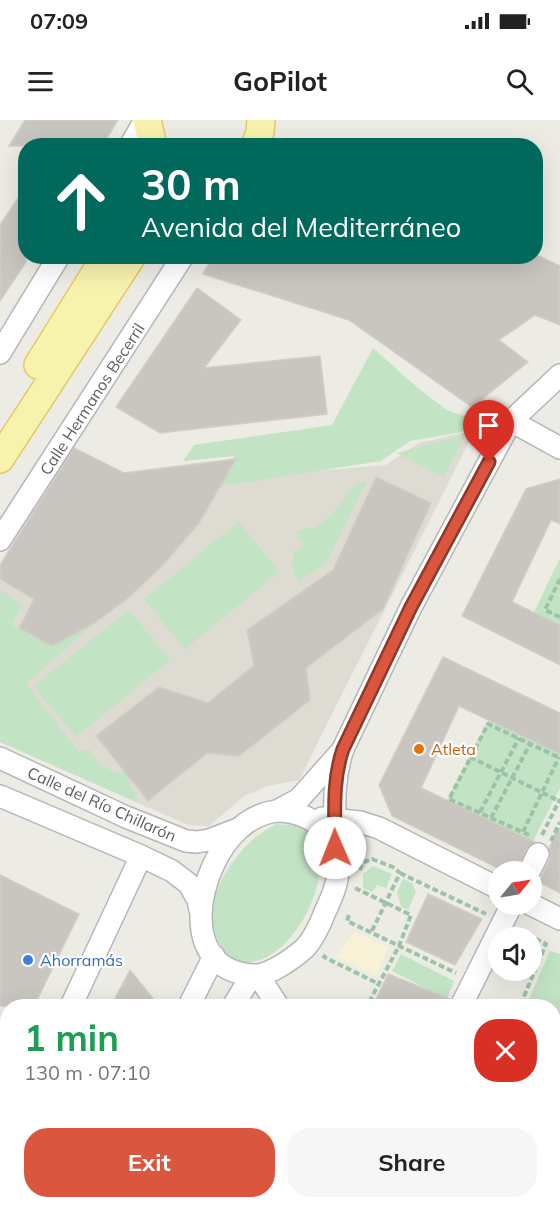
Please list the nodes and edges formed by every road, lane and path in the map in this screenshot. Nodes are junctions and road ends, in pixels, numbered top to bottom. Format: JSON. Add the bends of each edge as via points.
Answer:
{"nodes":[{"id":1,"x":54,"y":264,"type":"edge"},
{"id":2,"x":101,"y":264,"type":"edge"},
{"id":3,"x":127,"y":264,"type":"edge"},
{"id":4,"x":178,"y":264,"type":"edge"},
{"id":5,"x":0,"y":353,"type":"edge"},
{"id":6,"x":560,"y":375,"type":"edge"},
{"id":7,"x":511,"y":421,"type":"junction"},
{"id":8,"x":0,"y":425,"type":"edge"},
{"id":9,"x":560,"y":448,"type":"edge"},
{"id":10,"x":0,"y":459,"type":"edge"},
{"id":11,"x":0,"y":540,"type":"edge"},
{"id":12,"x":560,"y":581,"type":"edge"},
{"id":13,"x":560,"y":617,"type":"edge"},
{"id":14,"x":519,"y":738,"type":"junction"},
{"id":15,"x":530,"y":744,"type":"junction"},
{"id":16,"x":343,"y":749,"type":"junction"},
{"id":17,"x":470,"y":757,"type":"junction"},
{"id":18,"x":559,"y":757,"type":"edge"},
{"id":19,"x":0,"y":758,"type":"edge"},
{"id":20,"x":501,"y":772,"type":"junction"},
{"id":21,"x":512,"y":778,"type":"junction"},
{"id":22,"x":542,"y":792,"type":"junction"},
{"id":23,"x":0,"y":796,"type":"edge"},
{"id":24,"x":560,"y":800,"type":"edge"},
{"id":25,"x":276,"y":811,"type":"junction"},
{"id":26,"x":480,"y":812,"type":"junction"},
{"id":27,"x":307,"y":816,"type":"junction"},
{"id":28,"x":491,"y":818,"type":"junction"},
{"id":29,"x":334,"y":819,"type":"junction"},
{"id":30,"x":239,"y":828,"type":"junction"},
{"id":31,"x":523,"y":832,"type":"junction"},
{"id":32,"x":335,"y":848,"type":"junction"},
{"id":33,"x":535,"y":850,"type":"edge"},
{"id":34,"x":141,"y":856,"type":"junction"},
{"id":35,"x":400,"y":873,"type":"junction"},
{"id":36,"x":488,"y":883,"type":"edge"},
{"id":37,"x":386,"y":902,"type":"junction"},
{"id":38,"x":488,"y":906,"type":"edge"},
{"id":39,"x":200,"y":910,"type":"junction"},
{"id":40,"x":542,"y":910,"type":"edge"},
{"id":41,"x":349,"y":911,"type":"dead end"},
{"id":42,"x":507,"y":915,"type":"edge"},
{"id":43,"x":509,"y":915,"type":"edge"},
{"id":44,"x":560,"y":920,"type":"edge"},
{"id":45,"x":347,"y":921,"type":"junction"},
{"id":46,"x":342,"y":930,"type":"dead end"},
{"id":47,"x":371,"y":933,"type":"junction"},
{"id":48,"x":399,"y":946,"type":"junction"},
{"id":49,"x":328,"y":952,"type":"dead end"},
{"id":50,"x":213,"y":956,"type":"junction"},
{"id":51,"x":255,"y":975,"type":"junction"},
{"id":52,"x":473,"y":981,"type":"junction"},
{"id":53,"x":379,"y":984,"type":"junction"},
{"id":54,"x":73,"y":999,"type":"edge"},
{"id":55,"x":192,"y":999,"type":"edge"},
{"id":56,"x":238,"y":999,"type":"edge"},
{"id":57,"x":273,"y":999,"type":"edge"},
{"id":58,"x":371,"y":999,"type":"edge"},
{"id":59,"x":464,"y":999,"type":"edge"},
{"id":60,"x":523,"y":999,"type":"edge"}],
"edges":[{"from":1,"to":5,"type":"street"},
{"from":2,"to":8,"type":"main road"},
{"from":3,"to":10,"type":"main road"},
{"from":4,"to":11,"type":"street","name":"Calle Hermanos Becerril"},
{"from":6,"to":7,"type":"street"},
{"from":7,"to":9,"type":"street"},
{"from":7,"to":16,"type":"street","via":[[411,607]]},
{"from":12,"to":13,"type":"path","via":[[545,610]]},
{"from":14,"to":15,"type":"path"},
{"from":14,"to":17,"type":"path","via":[[488,724]]},
{"from":14,"to":20,"type":"path"},
{"from":15,"to":18,"type":"path"},
{"from":15,"to":21,"type":"path"},
{"from":16,"to":25,"type":"street","via":[[299,799]]},
{"from":16,"to":29,"type":"street"},
{"from":17,"to":20,"type":"path"},
{"from":17,"to":26,"type":"path","via":[[449,800]]},
{"from":18,"to":22,"type":"path"},
{"from":19,"to":30,"type":"street","name":"Calle del Río Chillarón","via":[[126,818],[186,841],[209,840]]},
{"from":20,"to":21,"type":"path"},
{"from":20,"to":26,"type":"path"},
{"from":21,"to":22,"type":"path"},
{"from":21,"to":28,"type":"path"},
{"from":22,"to":24,"type":"path"},
{"from":22,"to":31,"type":"path"},
{"from":23,"to":34,"type":"street","name":"Calle del Río Chillarón"},
{"from":24,"to":33,"type":"path"},
{"from":25,"to":27,"type":"street"},
{"from":25,"to":30,"type":"street"},
{"from":26,"to":28,"type":"path"},
{"from":27,"to":29,"type":"street"},
{"from":27,"to":32,"type":"street","via":[[324,829]]},
{"from":28,"to":31,"type":"path"},
{"from":29,"to":32,"type":"street"},
{"from":29,"to":36,"type":"street","via":[[379,828]]},
{"from":30,"to":39,"type":"street","via":[[214,865]]},
{"from":31,"to":33,"type":"path"},
{"from":32,"to":51,"type":"street","via":[[337,879],[310,941],[283,965]]},
{"from":34,"to":39,"type":"street","name":"Calle del Río Chillarón","via":[[189,884]]},
{"from":34,"to":54,"type":"street"},
{"from":35,"to":37,"type":"path"},
{"from":35,"to":37,"type":"path","via":[[372,859],[362,863],[354,889]]},
{"from":35,"to":38,"type":"path"},
{"from":37,"to":47,"type":"path"},
{"from":37,"to":48,"type":"path","via":[[411,915]]},
{"from":39,"to":50,"type":"street","via":[[202,934]]},
{"from":40,"to":44,"type":"street"},
{"from":41,"to":45,"type":"path"},
{"from":42,"to":52,"type":"street"},
{"from":43,"to":60,"type":"path","via":[[546,944]]},
{"from":45,"to":46,"type":"path"},
{"from":45,"to":47,"type":"path"},
{"from":47,"to":48,"type":"path"},
{"from":48,"to":52,"type":"path"},
{"from":48,"to":53,"type":"path"},
{"from":49,"to":53,"type":"path","via":[[324,957]]},
{"from":50,"to":51,"type":"street","via":[[234,970]]},
{"from":50,"to":55,"type":"street"},
{"from":51,"to":56,"type":"street"},
{"from":51,"to":57,"type":"street"},
{"from":52,"to":59,"type":"street"},
{"from":53,"to":58,"type":"path"}]}
